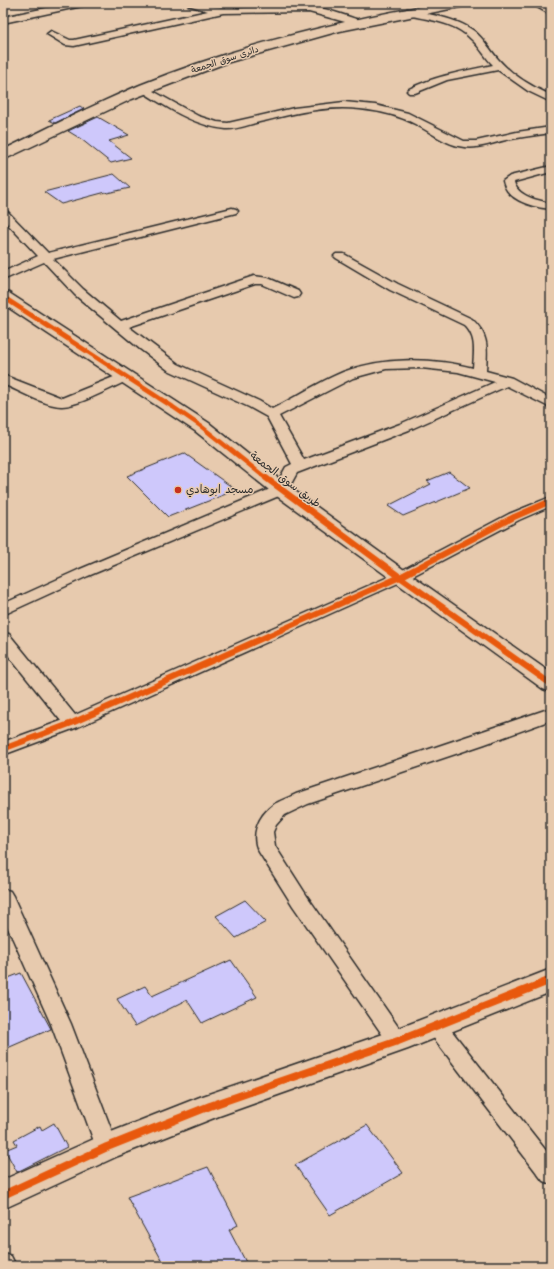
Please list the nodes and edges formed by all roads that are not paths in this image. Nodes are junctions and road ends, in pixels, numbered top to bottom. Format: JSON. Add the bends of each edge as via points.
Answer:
{"nodes":[{"id":1,"x":82,"y":3,"type":"edge"},
{"id":2,"x":190,"y":3,"type":"edge"},
{"id":3,"x":460,"y":3,"type":"edge"},
{"id":4,"x":534,"y":3,"type":"edge"},
{"id":5,"x":224,"y":10,"type":"junction"},
{"id":6,"x":407,"y":12,"type":"junction"},
{"id":7,"x":551,"y":12,"type":"edge"},
{"id":8,"x":3,"y":20,"type":"edge"},
{"id":9,"x":356,"y":22,"type":"junction"},
{"id":10,"x":51,"y":34,"type":"dead end"},
{"id":11,"x":500,"y":67,"type":"junction"},
{"id":12,"x":144,"y":89,"type":"junction"},
{"id":13,"x":412,"y":91,"type":"dead end"},
{"id":14,"x":551,"y":99,"type":"edge"},
{"id":15,"x":551,"y":130,"type":"edge"},
{"id":16,"x":3,"y":156,"type":"edge"},
{"id":17,"x":551,"y":169,"type":"edge"},
{"id":18,"x":551,"y":206,"type":"edge"},
{"id":19,"x":232,"y":211,"type":"dead end"},
{"id":20,"x":3,"y":213,"type":"edge"},
{"id":21,"x":340,"y":256,"type":"dead end"},
{"id":22,"x":46,"y":257,"type":"junction"},
{"id":23,"x":3,"y":276,"type":"edge"},
{"id":24,"x":294,"y":294,"type":"dead end"},
{"id":25,"x":3,"y":297,"type":"edge"},
{"id":26,"x":119,"y":326,"type":"junction"},
{"id":27,"x":479,"y":372,"type":"junction"},
{"id":28,"x":126,"y":376,"type":"junction"},
{"id":29,"x":3,"y":378,"type":"edge"},
{"id":30,"x":507,"y":381,"type":"junction"},
{"id":31,"x":551,"y":404,"type":"edge"},
{"id":32,"x":272,"y":415,"type":"junction"},
{"id":33,"x":300,"y":466,"type":"junction"},
{"id":34,"x":281,"y":490,"type":"junction"},
{"id":35,"x":551,"y":501,"type":"edge"},
{"id":36,"x":400,"y":577,"type":"junction"},
{"id":37,"x":3,"y":610,"type":"edge"},
{"id":38,"x":3,"y":638,"type":"edge"},
{"id":39,"x":551,"y":684,"type":"edge"},
{"id":40,"x":551,"y":714,"type":"edge"},
{"id":41,"x":72,"y":723,"type":"junction"},
{"id":42,"x":3,"y":749,"type":"edge"},
{"id":43,"x":3,"y":896,"type":"edge"},
{"id":44,"x":551,"y":980,"type":"edge"},
{"id":45,"x":437,"y":1027,"type":"junction"},
{"id":46,"x":398,"y":1041,"type":"junction"},
{"id":47,"x":107,"y":1147,"type":"junction"},
{"id":48,"x":551,"y":1174,"type":"edge"},
{"id":49,"x":3,"y":1195,"type":"edge"}],
"edges":[{"from":1,"to":8,"type":"street"},
{"from":2,"to":5,"type":"street"},
{"from":3,"to":6,"type":"street","name":"دائرى سوق الجمعة"},
{"from":4,"to":7,"type":"street"},
{"from":5,"to":9,"type":"street","via":[[309,9]]},
{"from":5,"to":10,"type":"street","via":[[74,43],[68,43]]},
{"from":6,"to":9,"type":"street","name":"دائرى سوق الجمعة"},
{"from":6,"to":11,"type":"street","via":[[455,24],[467,30]]},
{"from":9,"to":12,"type":"street","name":"دائرى سوق الجمعة","via":[[203,66]]},
{"from":11,"to":13,"type":"street","via":[[444,78]]},
{"from":11,"to":14,"type":"street"},
{"from":12,"to":15,"type":"street","via":[[202,122],[215,126],[228,126],[307,110],[358,106],[390,111],[417,120],[465,144]]},
{"from":12,"to":16,"type":"street","name":"دائرى سوق الجمعة"},
{"from":17,"to":18,"type":"street","via":[[508,181],[513,192],[533,203]]},
{"from":19,"to":22,"type":"street"},
{"from":20,"to":22,"type":"street"},
{"from":21,"to":27,"type":"street","via":[[394,287],[477,328],[480,336]]},
{"from":22,"to":23,"type":"street"},
{"from":22,"to":26,"type":"street","via":[[79,292]]},
{"from":24,"to":26,"type":"street","via":[[264,281],[254,280]]},
{"from":25,"to":28,"type":"street","name":"طريق سوق الجمعة"},
{"from":26,"to":32,"type":"street","via":[[173,368],[254,404]]},
{"from":27,"to":30,"type":"street"},
{"from":27,"to":32,"type":"street","via":[[421,364],[386,365],[348,375]]},
{"from":28,"to":29,"type":"street","via":[[62,402]]},
{"from":28,"to":34,"type":"street","name":"طريق سوق الجمعة","via":[[202,427]]},
{"from":30,"to":31,"type":"street"},
{"from":30,"to":33,"type":"street","via":[[468,400]]},
{"from":32,"to":33,"type":"street"},
{"from":33,"to":34,"type":"street","via":[[291,470]]},
{"from":34,"to":36,"type":"street","name":"طريق سوق الجمعة"},
{"from":34,"to":37,"type":"street"},
{"from":35,"to":36,"type":"street","via":[[514,517]]},
{"from":36,"to":39,"type":"street","name":"طريق سوق الجمعة"},
{"from":36,"to":41,"type":"street"},
{"from":38,"to":41,"type":"street"},
{"from":40,"to":46,"type":"street","via":[[302,799],[279,810],[268,822],[264,832],[266,847],[300,901]]},
{"from":41,"to":42,"type":"street"},
{"from":43,"to":47,"type":"street","via":[[61,1024]]},
{"from":44,"to":45,"type":"street"},
{"from":45,"to":46,"type":"street"},
{"from":45,"to":48,"type":"street"},
{"from":46,"to":47,"type":"street","via":[[210,1106]]},
{"from":47,"to":49,"type":"street"}]}
